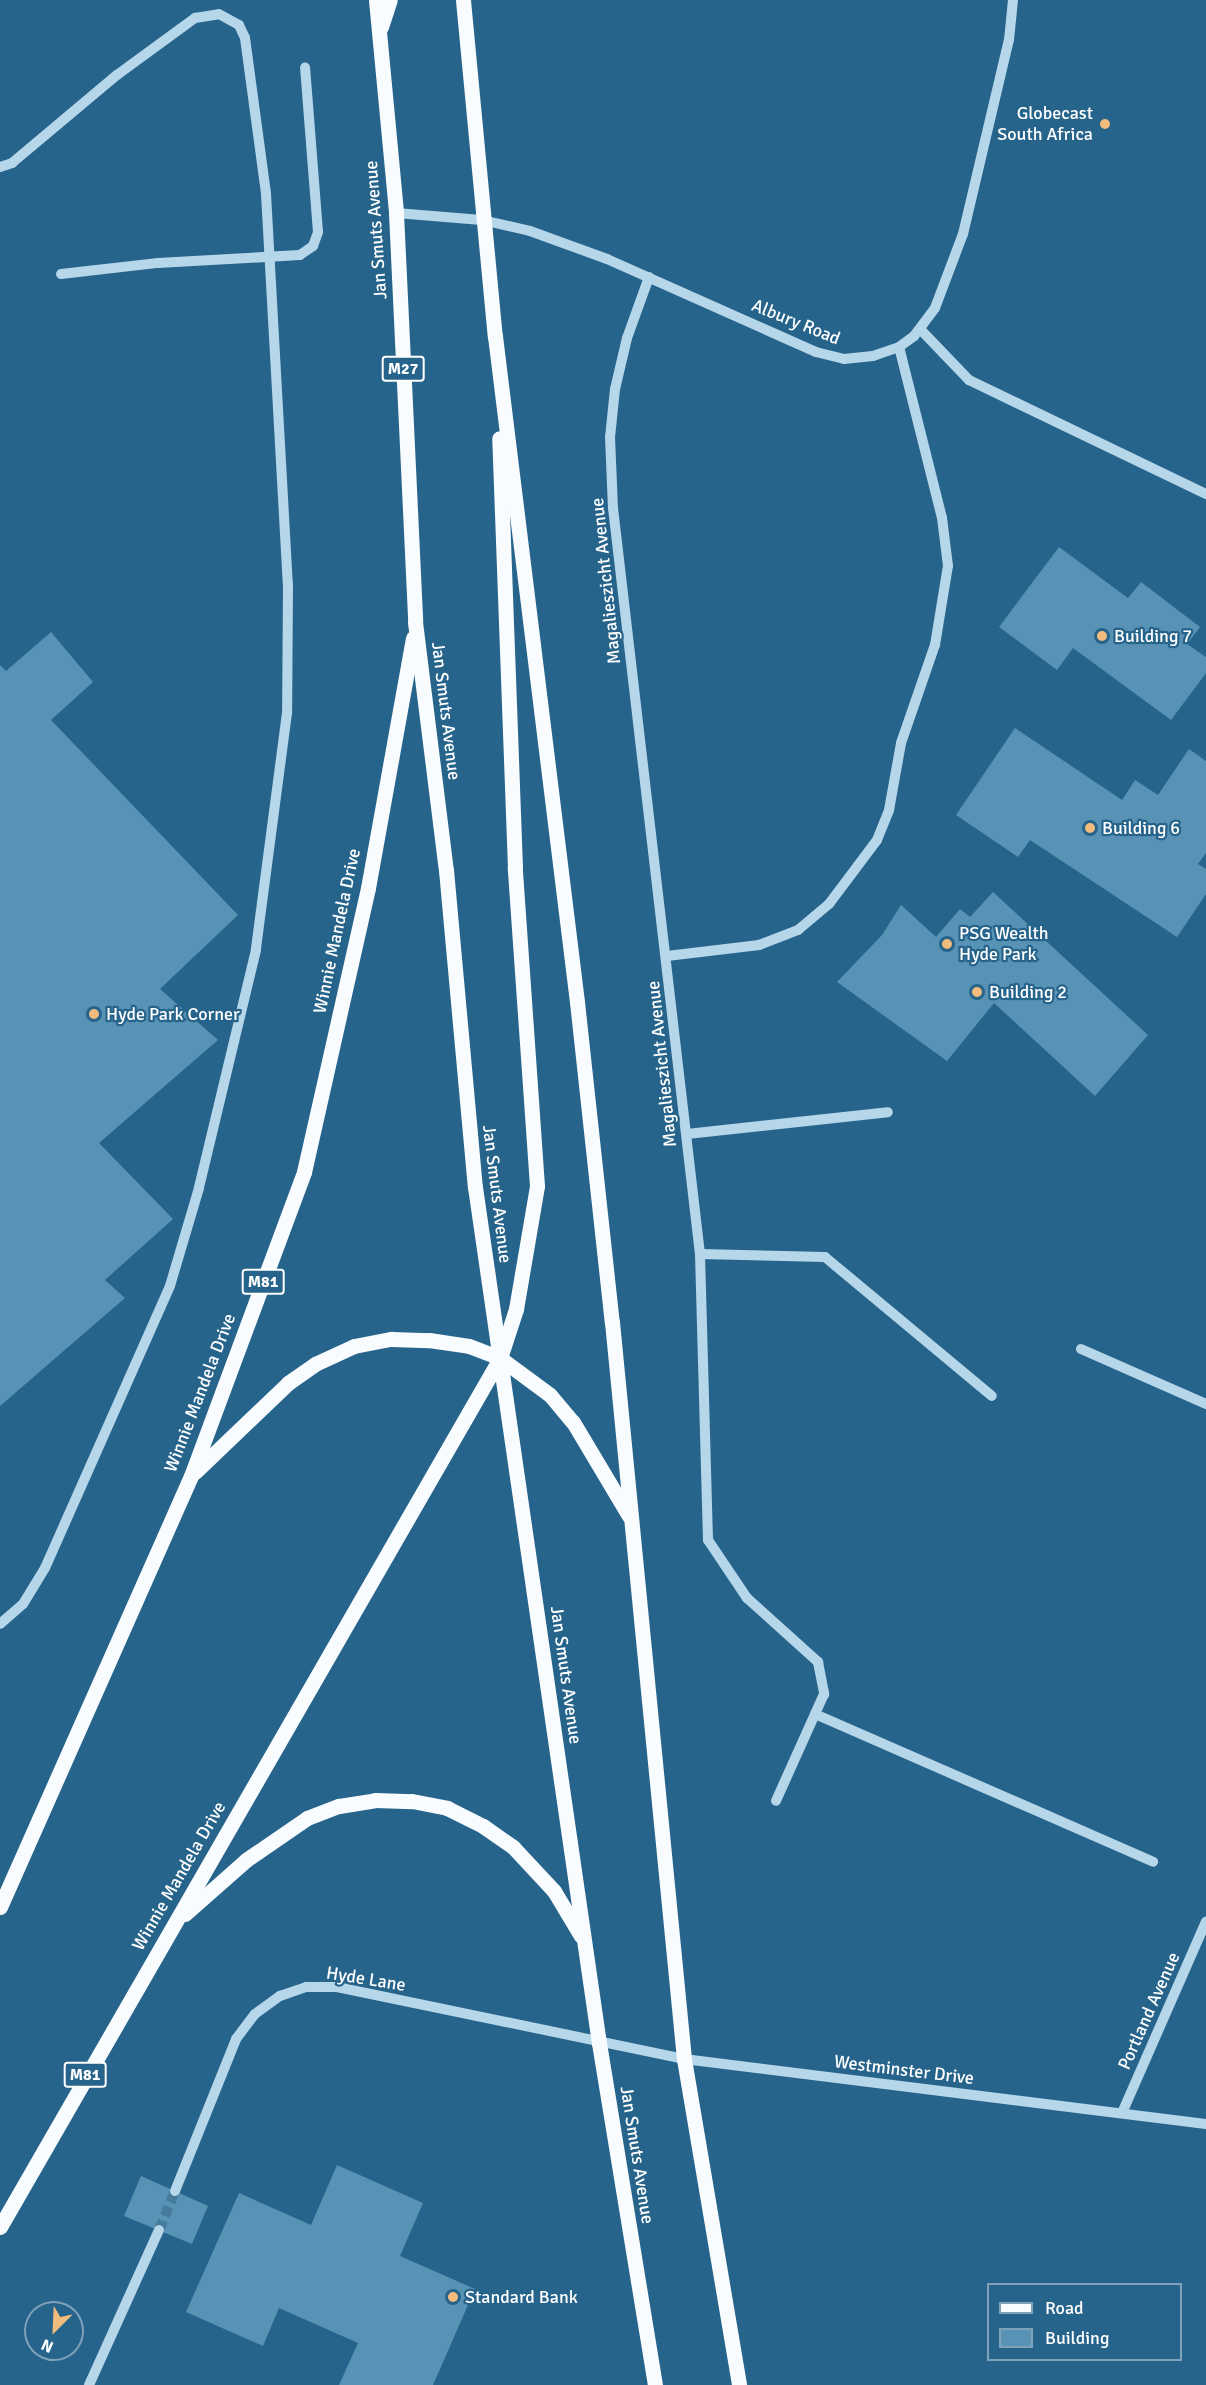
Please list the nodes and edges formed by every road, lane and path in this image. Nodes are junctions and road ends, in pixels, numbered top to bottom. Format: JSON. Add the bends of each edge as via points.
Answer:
{"nodes":[{"id":1,"x":376,"y":0,"type":"edge"},
{"id":2,"x":390,"y":0,"type":"edge"},
{"id":3,"x":463,"y":0,"type":"edge"},
{"id":4,"x":1013,"y":0,"type":"edge"},
{"id":5,"x":380,"y":30,"type":"junction"},
{"id":6,"x":305,"y":68,"type":"dead end"},
{"id":7,"x":0,"y":167,"type":"edge"},
{"id":8,"x":396,"y":213,"type":"junction"},
{"id":9,"x":483,"y":220,"type":"junction"},
{"id":10,"x":269,"y":257,"type":"junction"},
{"id":11,"x":61,"y":274,"type":"dead end"},
{"id":12,"x":649,"y":277,"type":"junction"},
{"id":13,"x":920,"y":329,"type":"junction"},
{"id":14,"x":495,"y":336,"type":"junction"},
{"id":15,"x":899,"y":347,"type":"junction"},
{"id":16,"x":1206,"y":494,"type":"edge"},
{"id":17,"x":415,"y":622,"type":"junction"},
{"id":18,"x":667,"y":956,"type":"junction"},
{"id":19,"x":888,"y":1112,"type":"dead end"},
{"id":20,"x":687,"y":1134,"type":"junction"},
{"id":21,"x":700,"y":1254,"type":"junction"},
{"id":22,"x":1081,"y":1349,"type":"dead end"},
{"id":23,"x":500,"y":1358,"type":"junction"},
{"id":24,"x":992,"y":1396,"type":"dead end"},
{"id":25,"x":1206,"y":1404,"type":"edge"},
{"id":26,"x":191,"y":1476,"type":"junction"},
{"id":27,"x":632,"y":1522,"type":"junction"},
{"id":28,"x":0,"y":1624,"type":"edge"},
{"id":29,"x":815,"y":1714,"type":"junction"},
{"id":30,"x":776,"y":1801,"type":"dead end"},
{"id":31,"x":1154,"y":1862,"type":"dead end"},
{"id":32,"x":0,"y":1907,"type":"edge"},
{"id":33,"x":1206,"y":1922,"type":"edge"},
{"id":34,"x":174,"y":1924,"type":"junction"},
{"id":35,"x":585,"y":1942,"type":"junction"},
{"id":36,"x":598,"y":2043,"type":"junction"},
{"id":37,"x":684,"y":2059,"type":"junction"},
{"id":38,"x":1122,"y":2113,"type":"junction"},
{"id":39,"x":1206,"y":2124,"type":"edge"},
{"id":40,"x":175,"y":2191,"type":"tunnel mouth"},
{"id":41,"x":0,"y":2227,"type":"edge"},
{"id":42,"x":159,"y":2230,"type":"tunnel mouth"},
{"id":43,"x":89,"y":2385,"type":"edge"},
{"id":44,"x":655,"y":2385,"type":"edge"},
{"id":45,"x":739,"y":2385,"type":"edge"}],
"edges":[{"from":1,"to":5,"type":"main road","name":"Jan Smuts Avenue","number":"M27"},
{"from":2,"to":5,"type":"main road"},
{"from":3,"to":9,"type":"main road"},
{"from":4,"to":13,"type":"street","name":"Albury Road","via":[[1005,62],[963,234],[944,290]]},
{"from":5,"to":8,"type":"main road","name":"Jan Smuts Avenue","number":"M27"},
{"from":6,"to":10,"type":"street","via":[[318,232],[313,246],[300,255]]},
{"from":7,"to":10,"type":"street","via":[[12,163],[145,53],[207,14],[219,14],[239,25],[244,38],[266,194]]},
{"from":8,"to":9,"type":"street","name":"Albury Road"},
{"from":8,"to":17,"type":"main road","name":"Jan Smuts Avenue","number":"M27"},
{"from":9,"to":12,"type":"street","name":"Albury Road","via":[[530,231]]},
{"from":9,"to":14,"type":"main road"},
{"from":10,"to":11,"type":"street"},
{"from":10,"to":28,"type":"street","via":[[288,585],[287,712],[256,950],[199,1188],[170,1286],[45,1568],[23,1604]]},
{"from":12,"to":15,"type":"street","name":"Albury Road","via":[[816,352],[844,359],[873,356]]},
{"from":12,"to":18,"type":"street","name":"Magalieszicht Avenue","via":[[627,338],[610,437],[613,508]]},
{"from":13,"to":15,"type":"street","name":"Albury Road"},
{"from":13,"to":16,"type":"street","via":[[969,380]]},
{"from":14,"to":23,"type":"main road","via":[[515,868],[537,1186],[516,1309]]},
{"from":14,"to":27,"type":"main road","via":[[577,1002]]},
{"from":15,"to":18,"type":"street","via":[[942,518],[948,566],[935,645],[901,743],[889,810],[881,830],[829,904],[798,930],[759,945]]},
{"from":17,"to":23,"type":"main road","name":"Jan Smuts Avenue","number":"M27","via":[[446,870],[475,1187]]},
{"from":17,"to":26,"type":"main road","name":"Winnie Mandela Drive","number":"M81","via":[[368,888],[304,1172]]},
{"from":18,"to":20,"type":"street","name":"Magalieszicht Avenue"},
{"from":19,"to":20,"type":"street"},
{"from":20,"to":21,"type":"street","name":"Magalieszicht Avenue"},
{"from":21,"to":24,"type":"street","via":[[825,1257]]},
{"from":21,"to":29,"type":"street","name":"Magalieszicht Avenue","via":[[708,1540],[747,1598],[818,1662],[824,1694]]},
{"from":22,"to":25,"type":"street"},
{"from":23,"to":26,"type":"main road","via":[[469,1346],[429,1340],[391,1339],[354,1346],[315,1364],[288,1383]]},
{"from":23,"to":27,"type":"main road","via":[[550,1395],[573,1422]]},
{"from":23,"to":34,"type":"main road","name":"Winnie Mandela Drive","number":"M81"},
{"from":23,"to":35,"type":"main road","name":"Jan Smuts Avenue","number":"M27"},
{"from":26,"to":32,"type":"main road","name":"Winnie Mandela Drive","number":"M81"},
{"from":27,"to":37,"type":"main road"},
{"from":29,"to":30,"type":"street","name":"Magalieszicht Avenue"},
{"from":29,"to":31,"type":"street"},
{"from":33,"to":38,"type":"street","name":"Portland Avenue"},
{"from":34,"to":35,"type":"main road","via":[[246,1860],[307,1818],[339,1806],[375,1800],[412,1801],[447,1808],[513,1847],[554,1891]]},
{"from":34,"to":41,"type":"main road","name":"Winnie Mandela Drive","number":"M81"},
{"from":35,"to":36,"type":"main road","name":"Jan Smuts Avenue","number":"M27"},
{"from":36,"to":37,"type":"street","name":"Westminster Drive"},
{"from":36,"to":40,"type":"street","name":"Hyde Lane","via":[[337,1987],[306,1988],[280,1996],[255,2014],[236,2039]]},
{"from":36,"to":44,"type":"main road","name":"Jan Smuts Avenue","number":"M27"},
{"from":37,"to":38,"type":"street","name":"Westminster Drive"},
{"from":37,"to":45,"type":"main road"},
{"from":38,"to":39,"type":"street","name":"Westminster Drive"},
{"from":42,"to":43,"type":"street"}]}
